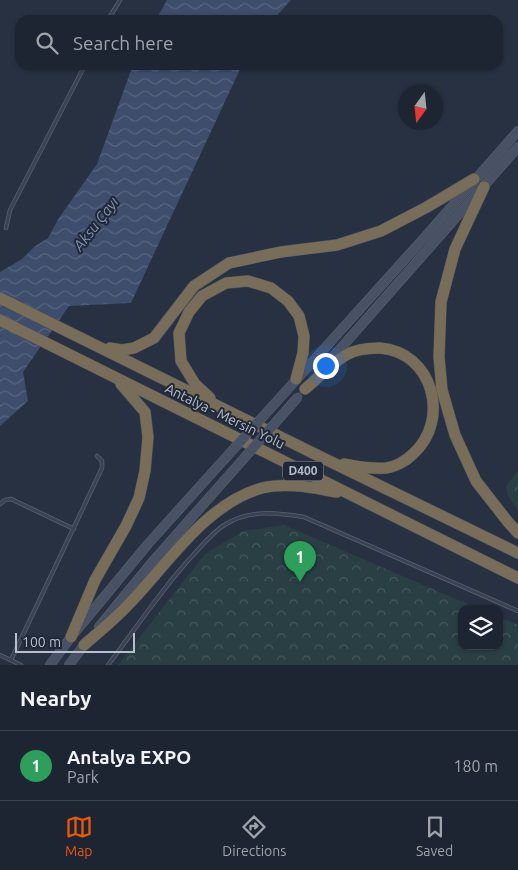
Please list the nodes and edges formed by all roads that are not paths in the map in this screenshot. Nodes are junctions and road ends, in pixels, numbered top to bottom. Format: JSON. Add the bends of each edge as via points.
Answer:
{"nodes":[{"id":1,"x":120,"y":0,"type":"edge"},
{"id":2,"x":111,"y":15,"type":"edge"},
{"id":3,"x":82,"y":70,"type":"edge"},
{"id":4,"x":518,"y":130,"type":"edge"},
{"id":5,"x":518,"y":147,"type":"edge"},
{"id":6,"x":474,"y":179,"type":"junction"},
{"id":7,"x":484,"y":187,"type":"junction"},
{"id":8,"x":6,"y":228,"type":"dead end"},
{"id":9,"x":0,"y":298,"type":"edge"},
{"id":10,"x":0,"y":320,"type":"edge"},
{"id":11,"x":101,"y":347,"type":"junction"},
{"id":12,"x":117,"y":379,"type":"junction"},
{"id":13,"x":296,"y":379,"type":"junction"},
{"id":14,"x":302,"y":393,"type":"junction"},
{"id":15,"x":220,"y":407,"type":"junction"},
{"id":16,"x":97,"y":456,"type":"dead end"},
{"id":17,"x":327,"y":460,"type":"junction"},
{"id":18,"x":348,"y":494,"type":"junction"},
{"id":19,"x":0,"y":504,"type":"edge"},
{"id":20,"x":74,"y":528,"type":"junction"},
{"id":21,"x":518,"y":533,"type":"edge"},
{"id":22,"x":518,"y":553,"type":"edge"},
{"id":23,"x":518,"y":578,"type":"edge"},
{"id":24,"x":518,"y":611,"type":"edge"},
{"id":25,"x":71,"y":637,"type":"junction"},
{"id":26,"x":84,"y":645,"type":"junction"},
{"id":27,"x":0,"y":655,"type":"edge"},
{"id":28,"x":11,"y":660,"type":"junction"},
{"id":29,"x":21,"y":665,"type":"edge"},
{"id":30,"x":50,"y":665,"type":"edge"},
{"id":31,"x":70,"y":665,"type":"edge"},
{"id":32,"x":108,"y":665,"type":"edge"}],
"edges":[{"from":1,"to":2,"type":"lane"},
{"from":3,"to":8,"type":"lane","via":[[10,210]]},
{"from":4,"to":6,"type":"main road"},
{"from":5,"to":7,"type":"main road"},
{"from":6,"to":11,"type":"highway","via":[[381,231],[337,245],[229,263],[194,286],[154,338],[134,348]]},
{"from":6,"to":13,"type":"main road"},
{"from":7,"to":14,"type":"main road"},
{"from":7,"to":21,"type":"highway","via":[[455,249],[441,302],[439,357],[442,390],[455,436],[476,481]]},
{"from":9,"to":11,"type":"highway","name":"Antalya - Mersin Yolu","number":"D400"},
{"from":10,"to":12,"type":"highway","name":"Antalya - Mersin Yolu","number":"D400"},
{"from":11,"to":15,"type":"highway","name":"Antalya - Mersin Yolu","number":"D400"},
{"from":12,"to":18,"type":"highway","name":"Antalya - Mersin Yolu","number":"D400"},
{"from":12,"to":25,"type":"highway","via":[[145,412],[148,437],[145,472],[132,512],[96,580]]},
{"from":13,"to":15,"type":"highway","via":[[304,336],[299,316],[288,301],[271,288],[248,281],[226,283],[202,296],[188,312],[180,333],[182,361],[195,384]]},
{"from":13,"to":25,"type":"main road","bridge":true,"via":[[148,544]]},
{"from":14,"to":17,"type":"highway","via":[[347,354],[369,348],[404,354],[420,369],[430,386],[434,408],[431,427],[423,445],[406,460],[387,468]]},
{"from":14,"to":26,"type":"main road","bridge":true,"via":[[154,560]]},
{"from":15,"to":17,"type":"highway","name":"Antalya - Mersin Yolu","number":"D400"},
{"from":16,"to":20,"type":"lane","via":[[102,461],[102,468]]},
{"from":17,"to":22,"type":"highway","name":"Antalya - Mersin Yolu","number":"D400"},
{"from":18,"to":23,"type":"highway","name":"Antalya - Mersin Yolu","number":"D400"},
{"from":18,"to":26,"type":"highway","via":[[285,485],[262,488],[233,500],[178,549],[129,604]]},
{"from":19,"to":20,"type":"lane","via":[[11,499]]},
{"from":20,"to":28,"type":"lane"},
{"from":24,"to":32,"type":"lane","via":[[304,517],[272,512],[249,515],[226,524],[182,566]]},
{"from":25,"to":30,"type":"main road"},
{"from":26,"to":31,"type":"main road"},
{"from":27,"to":28,"type":"lane"},
{"from":28,"to":29,"type":"lane"}]}
